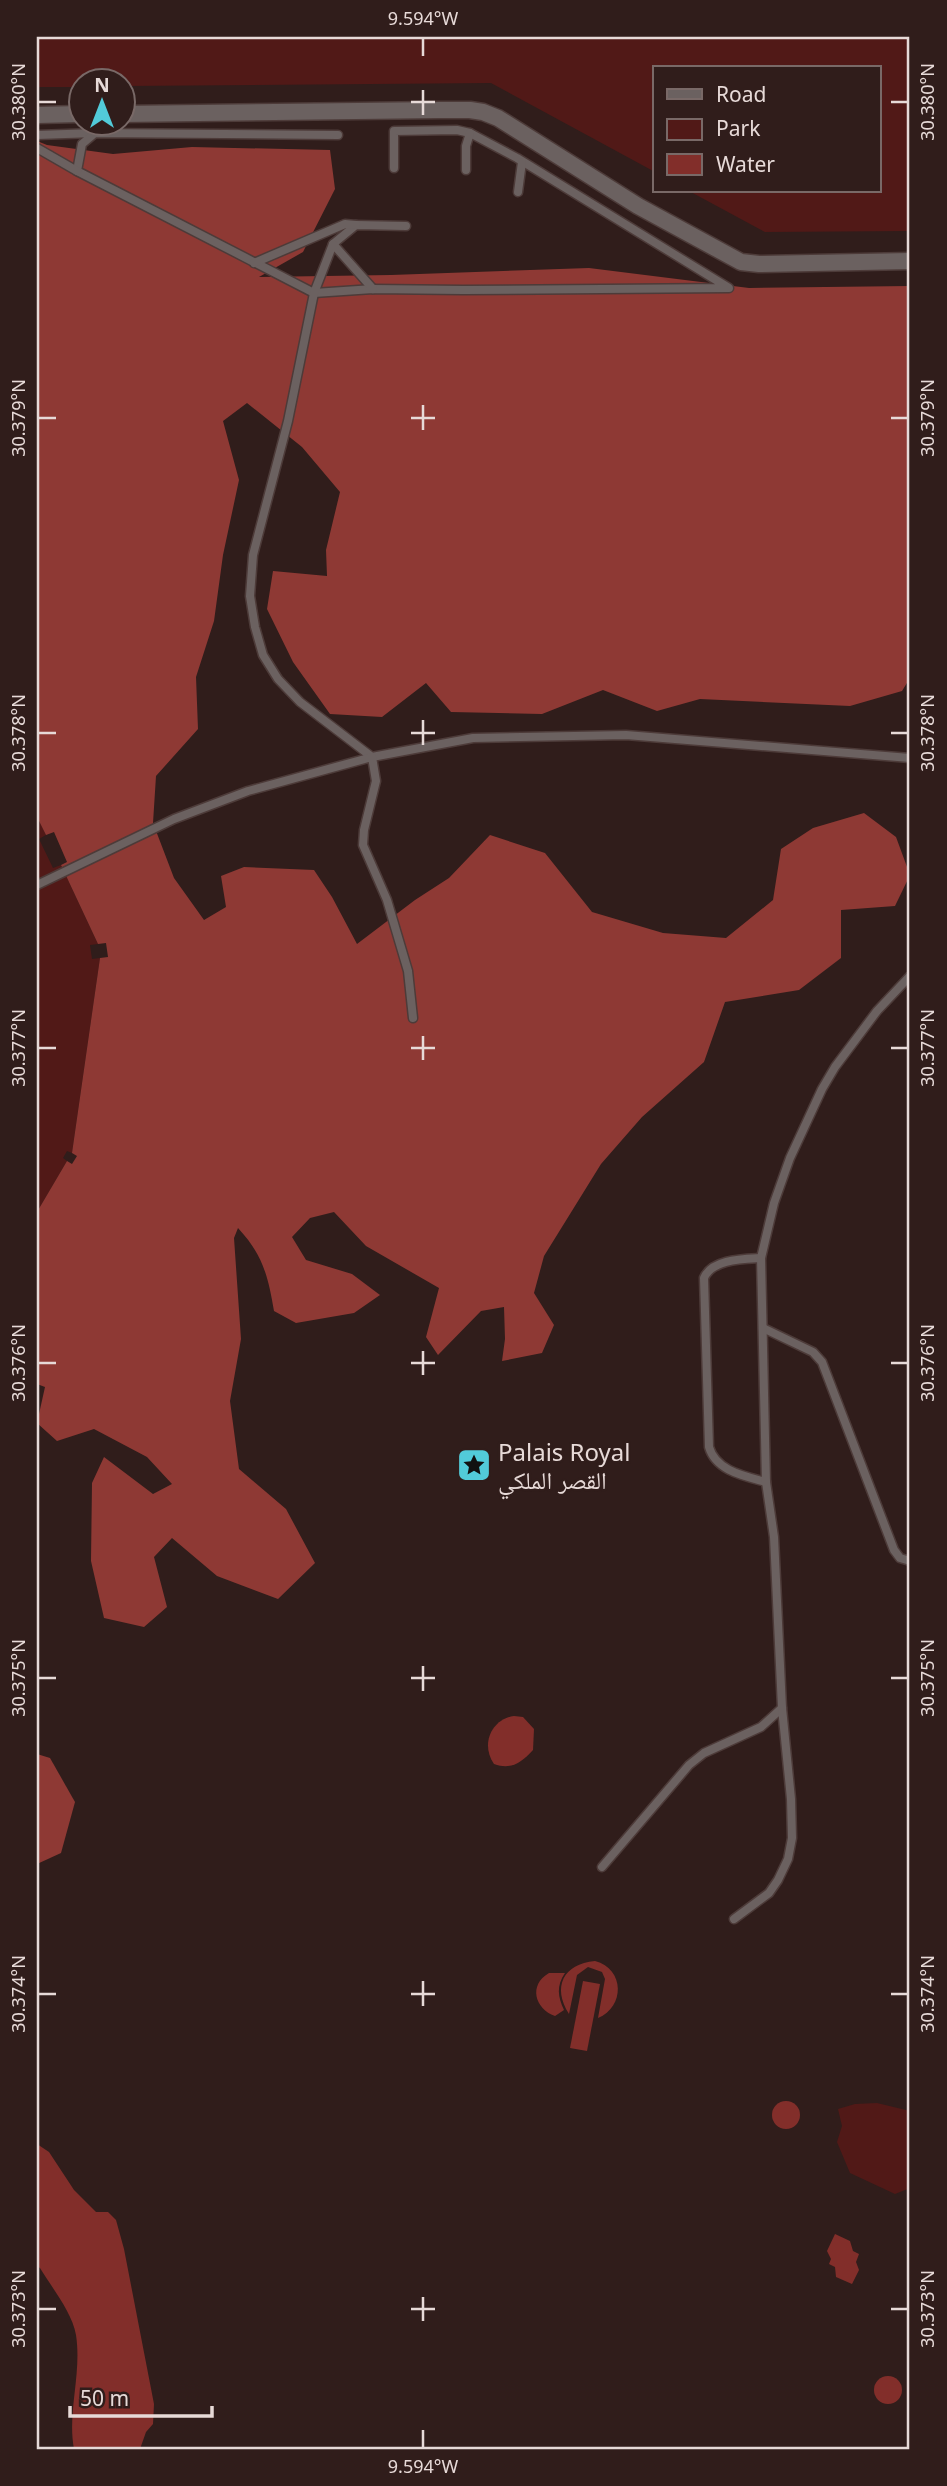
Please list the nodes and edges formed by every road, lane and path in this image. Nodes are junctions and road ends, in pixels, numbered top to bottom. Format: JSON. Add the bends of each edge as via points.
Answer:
{"nodes":[{"id":1,"x":66,"y":114,"type":"edge"},
{"id":2,"x":136,"y":114,"type":"edge"},
{"id":3,"x":37,"y":115,"type":"edge"},
{"id":4,"x":136,"y":133,"type":"edge"},
{"id":5,"x":66,"y":134,"type":"edge"},
{"id":6,"x":470,"y":134,"type":"junction"},
{"id":7,"x":37,"y":135,"type":"edge"},
{"id":8,"x":338,"y":135,"type":"dead end"},
{"id":9,"x":91,"y":136,"type":"edge"},
{"id":10,"x":37,"y":148,"type":"edge"},
{"id":11,"x":522,"y":162,"type":"junction"},
{"id":12,"x":394,"y":169,"type":"dead end"},
{"id":13,"x":466,"y":170,"type":"dead end"},
{"id":14,"x":77,"y":171,"type":"junction"},
{"id":15,"x":518,"y":192,"type":"dead end"},
{"id":16,"x":356,"y":225,"type":"junction"},
{"id":17,"x":406,"y":226,"type":"dead end"},
{"id":18,"x":333,"y":244,"type":"junction"},
{"id":19,"x":910,"y":261,"type":"edge"},
{"id":20,"x":254,"y":263,"type":"junction"},
{"id":21,"x":373,"y":289,"type":"junction"},
{"id":22,"x":314,"y":293,"type":"junction"},
{"id":23,"x":372,"y":757,"type":"junction"},
{"id":24,"x":910,"y":758,"type":"edge"},
{"id":25,"x":37,"y":885,"type":"edge"},
{"id":26,"x":910,"y":976,"type":"edge"},
{"id":27,"x":413,"y":1018,"type":"dead end"},
{"id":28,"x":761,"y":1258,"type":"junction"},
{"id":29,"x":763,"y":1328,"type":"junction"},
{"id":30,"x":766,"y":1482,"type":"junction"},
{"id":31,"x":910,"y":1561,"type":"edge"},
{"id":32,"x":782,"y":1708,"type":"junction"},
{"id":33,"x":602,"y":1867,"type":"dead end"},
{"id":34,"x":734,"y":1919,"type":"dead end"}],
"edges":[{"from":1,"to":3,"type":"street"},
{"from":2,"to":19,"type":"street","via":[[483,112],[741,262]]},
{"from":4,"to":8,"type":"lane"},
{"from":5,"to":7,"type":"lane"},
{"from":6,"to":11,"type":"lane"},
{"from":6,"to":12,"type":"lane","via":[[394,131]]},
{"from":6,"to":13,"type":"lane"},
{"from":9,"to":14,"type":"lane","via":[[82,144]]},
{"from":10,"to":14,"type":"lane"},
{"from":11,"to":15,"type":"lane"},
{"from":11,"to":21,"type":"lane","via":[[729,288]]},
{"from":14,"to":20,"type":"lane"},
{"from":16,"to":17,"type":"lane"},
{"from":16,"to":18,"type":"lane"},
{"from":16,"to":20,"type":"lane","via":[[345,224]]},
{"from":18,"to":21,"type":"lane"},
{"from":18,"to":22,"type":"lane"},
{"from":20,"to":22,"type":"lane"},
{"from":21,"to":22,"type":"lane"},
{"from":22,"to":23,"type":"lane","via":[[288,421],[253,555],[250,596],[263,654],[278,679],[300,702]]},
{"from":23,"to":24,"type":"lane","via":[[474,738],[626,735]]},
{"from":23,"to":25,"type":"lane","via":[[248,791],[174,819]]},
{"from":23,"to":27,"type":"lane","via":[[376,781],[363,845],[387,900],[408,971]]},
{"from":26,"to":28,"type":"lane","via":[[877,1011],[822,1089],[790,1158]]},
{"from":28,"to":29,"type":"lane"},
{"from":28,"to":30,"type":"lane","via":[[722,1264],[706,1273],[705,1352],[712,1455],[735,1473]]},
{"from":29,"to":30,"type":"lane"},
{"from":29,"to":31,"type":"lane","via":[[813,1352],[822,1362],[894,1550]]},
{"from":30,"to":32,"type":"lane","via":[[774,1537]]},
{"from":32,"to":33,"type":"lane","via":[[761,1727],[689,1765]]},
{"from":32,"to":34,"type":"lane","via":[[792,1838],[788,1859],[769,1893]]}]}
